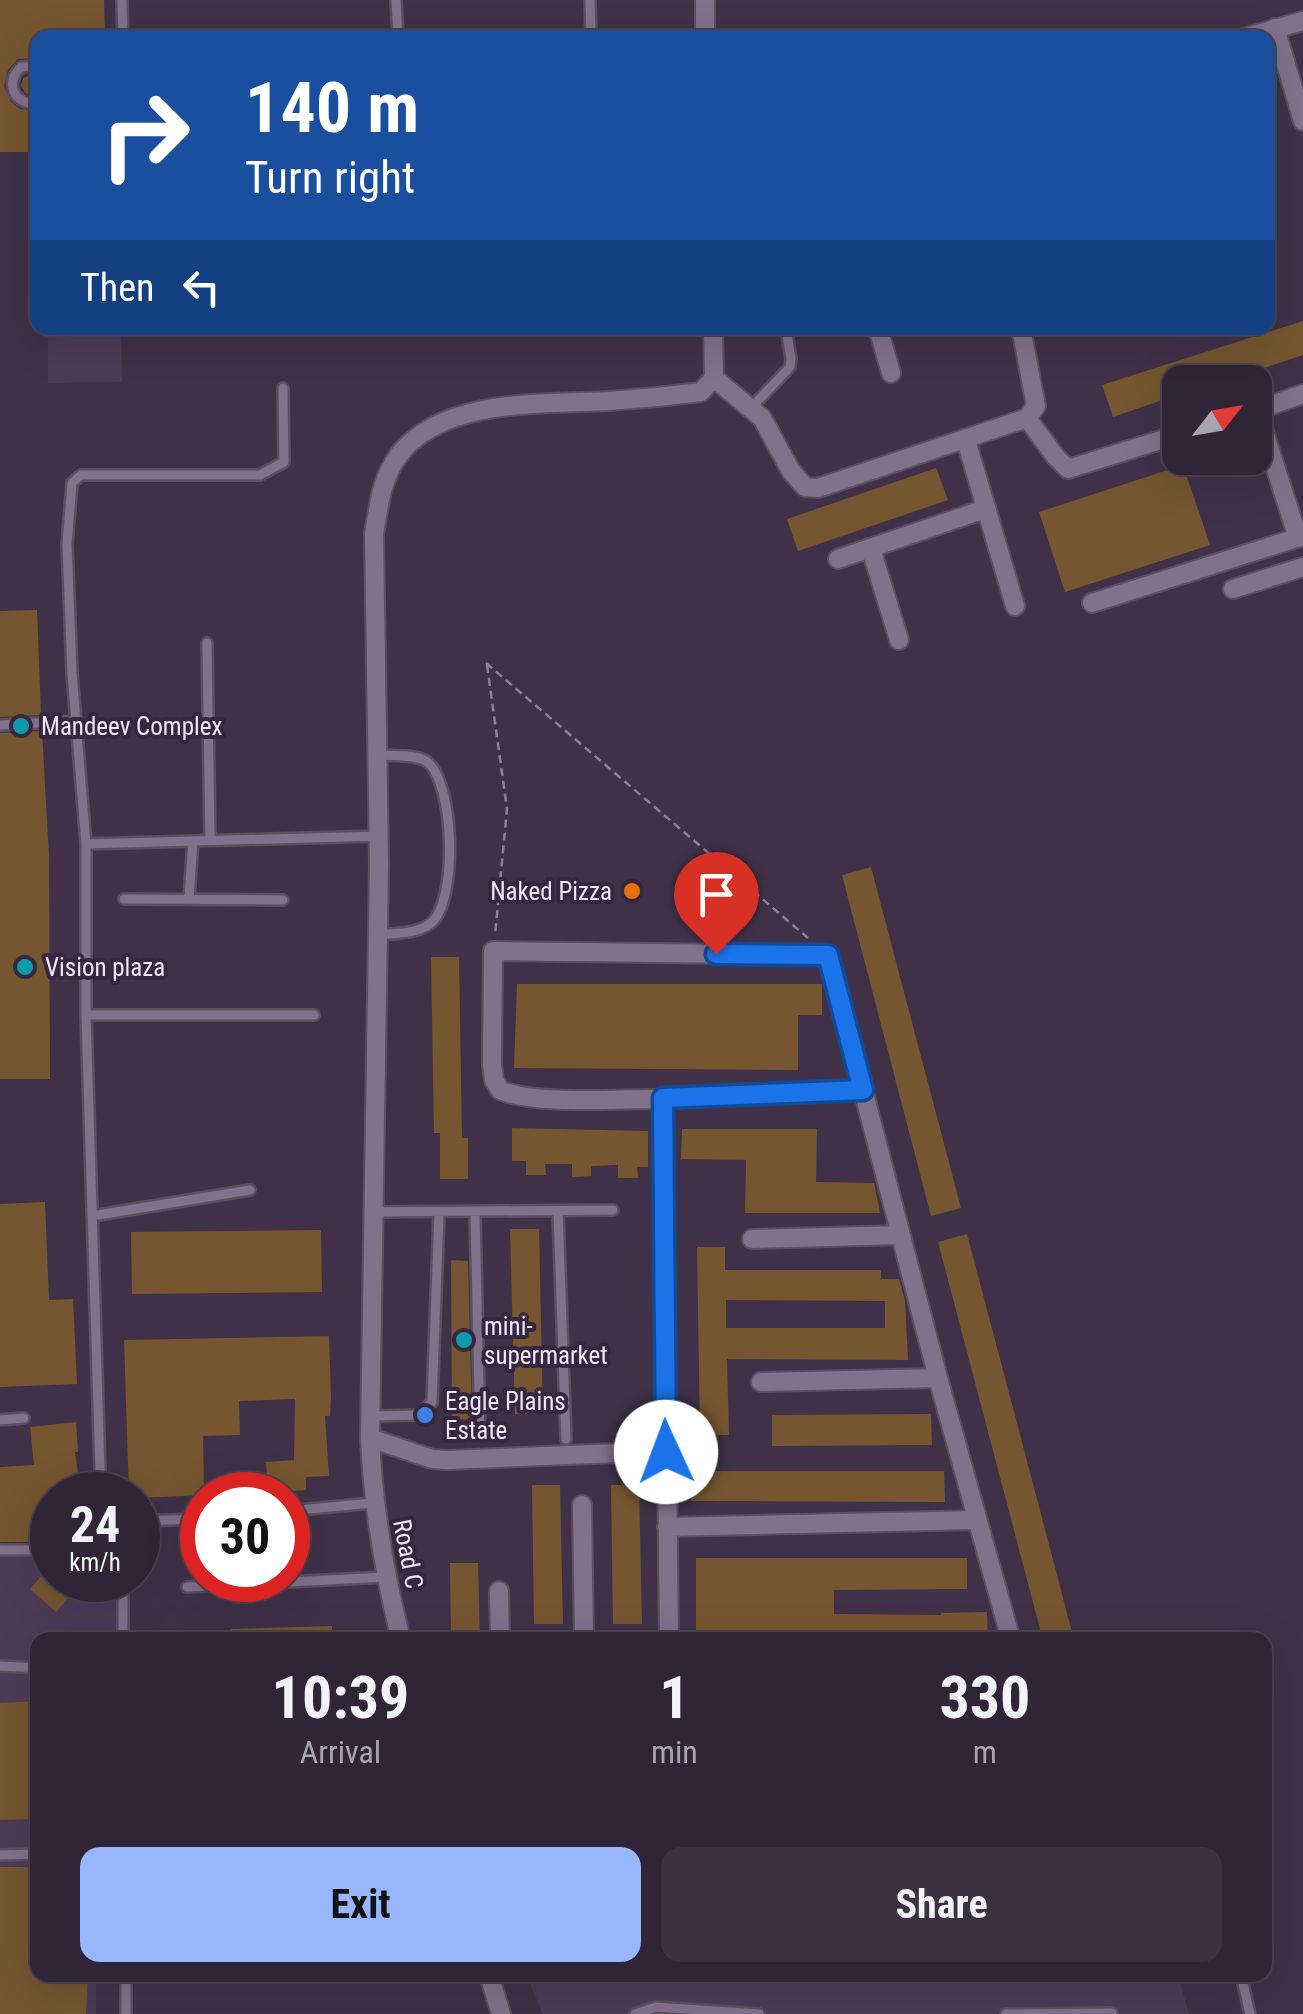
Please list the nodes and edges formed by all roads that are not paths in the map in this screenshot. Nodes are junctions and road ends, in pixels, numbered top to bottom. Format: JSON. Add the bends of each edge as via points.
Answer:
{"nodes":[{"id":1,"x":122,"y":0,"type":"edge"},
{"id":2,"x":396,"y":0,"type":"edge"},
{"id":3,"x":590,"y":0,"type":"edge"},
{"id":4,"x":704,"y":0,"type":"edge"},
{"id":5,"x":1303,"y":21,"type":"edge"},
{"id":6,"x":1275,"y":28,"type":"junction"},
{"id":7,"x":123,"y":30,"type":"edge"},
{"id":8,"x":398,"y":30,"type":"edge"},
{"id":9,"x":591,"y":30,"type":"edge"},
{"id":10,"x":705,"y":30,"type":"edge"},
{"id":11,"x":1269,"y":30,"type":"edge"},
{"id":12,"x":30,"y":66,"type":"edge"},
{"id":13,"x":6,"y":85,"type":"edge"},
{"id":14,"x":30,"y":102,"type":"edge"},
{"id":15,"x":1303,"y":121,"type":"edge"},
{"id":16,"x":713,"y":335,"type":"edge"},
{"id":17,"x":787,"y":335,"type":"edge"},
{"id":18,"x":880,"y":335,"type":"edge"},
{"id":19,"x":1022,"y":335,"type":"edge"},
{"id":20,"x":892,"y":373,"type":"dead end"},
{"id":21,"x":714,"y":378,"type":"junction"},
{"id":22,"x":283,"y":388,"type":"dead end"},
{"id":23,"x":1303,"y":394,"type":"edge"},
{"id":24,"x":1272,"y":405,"type":"edge"},
{"id":25,"x":750,"y":410,"type":"junction"},
{"id":26,"x":1027,"y":418,"type":"junction"},
{"id":27,"x":966,"y":440,"type":"junction"},
{"id":28,"x":1162,"y":440,"type":"edge"},
{"id":29,"x":1272,"y":457,"type":"edge"},
{"id":30,"x":985,"y":509,"type":"junction"},
{"id":31,"x":1300,"y":537,"type":"edge"},
{"id":32,"x":871,"y":549,"type":"junction"},
{"id":33,"x":838,"y":559,"type":"dead end"},
{"id":34,"x":1303,"y":567,"type":"edge"},
{"id":35,"x":1232,"y":589,"type":"dead end"},
{"id":36,"x":1092,"y":603,"type":"dead end"},
{"id":37,"x":1015,"y":606,"type":"dead end"},
{"id":38,"x":899,"y":640,"type":"dead end"},
{"id":39,"x":207,"y":643,"type":"dead end"},
{"id":40,"x":76,"y":722,"type":"junction"},
{"id":41,"x":0,"y":725,"type":"edge"},
{"id":42,"x":380,"y":755,"type":"junction"},
{"id":43,"x":379,"y":836,"type":"junction"},
{"id":44,"x":210,"y":840,"type":"junction"},
{"id":45,"x":193,"y":841,"type":"junction"},
{"id":46,"x":86,"y":844,"type":"junction"},
{"id":47,"x":189,"y":898,"type":"junction"},
{"id":48,"x":124,"y":899,"type":"dead end"},
{"id":49,"x":283,"y":900,"type":"dead end"},
{"id":50,"x":378,"y":934,"type":"junction"},
{"id":51,"x":86,"y":1015,"type":"junction"},
{"id":52,"x":314,"y":1015,"type":"dead end"},
{"id":53,"x":863,"y":1090,"type":"junction"},
{"id":54,"x":663,"y":1098,"type":"junction"},
{"id":55,"x":250,"y":1190,"type":"dead end"},
{"id":56,"x":613,"y":1210,"type":"dead end"},
{"id":57,"x":374,"y":1212,"type":"junction"},
{"id":58,"x":558,"y":1212,"type":"junction"},
{"id":59,"x":475,"y":1213,"type":"junction"},
{"id":60,"x":439,"y":1214,"type":"junction"},
{"id":61,"x":92,"y":1216,"type":"junction"},
{"id":62,"x":900,"y":1235,"type":"junction"},
{"id":63,"x":752,"y":1239,"type":"dead end"},
{"id":64,"x":938,"y":1378,"type":"junction"},
{"id":65,"x":761,"y":1382,"type":"dead end"},
{"id":66,"x":370,"y":1416,"type":"junction"},
{"id":67,"x":24,"y":1418,"type":"dead end"},
{"id":68,"x":0,"y":1420,"type":"edge"},
{"id":69,"x":480,"y":1435,"type":"dead end"},
{"id":70,"x":370,"y":1438,"type":"junction"},
{"id":71,"x":566,"y":1439,"type":"dead end"},
{"id":72,"x":666,"y":1452,"type":"junction"},
{"id":73,"x":100,"y":1472,"type":"edge"},
{"id":74,"x":372,"y":1503,"type":"junction"},
{"id":75,"x":582,"y":1505,"type":"dead end"},
{"id":76,"x":310,"y":1510,"type":"edge"},
{"id":77,"x":977,"y":1520,"type":"junction"},
{"id":78,"x":667,"y":1527,"type":"junction"},
{"id":79,"x":0,"y":1550,"type":"edge"},
{"id":80,"x":30,"y":1550,"type":"edge"},
{"id":81,"x":386,"y":1577,"type":"junction"},
{"id":82,"x":310,"y":1581,"type":"edge"},
{"id":83,"x":499,"y":1591,"type":"dead end"},
{"id":84,"x":123,"y":1602,"type":"edge"},
{"id":85,"x":123,"y":1632,"type":"edge"},
{"id":86,"x":399,"y":1632,"type":"edge"},
{"id":87,"x":500,"y":1632,"type":"edge"},
{"id":88,"x":584,"y":1632,"type":"edge"},
{"id":89,"x":669,"y":1632,"type":"edge"},
{"id":90,"x":1009,"y":1632,"type":"edge"},
{"id":91,"x":0,"y":1666,"type":"edge"},
{"id":92,"x":30,"y":1668,"type":"edge"},
{"id":93,"x":30,"y":1854,"type":"edge"},
{"id":94,"x":0,"y":1855,"type":"edge"},
{"id":95,"x":126,"y":1982,"type":"edge"},
{"id":96,"x":491,"y":1982,"type":"edge"},
{"id":97,"x":1243,"y":1982,"type":"edge"},
{"id":98,"x":1112,"y":2013,"type":"edge"},
{"id":99,"x":126,"y":2014,"type":"edge"},
{"id":100,"x":501,"y":2014,"type":"edge"},
{"id":101,"x":635,"y":2014,"type":"edge"},
{"id":102,"x":759,"y":2014,"type":"edge"},
{"id":103,"x":1006,"y":2014,"type":"edge"},
{"id":104,"x":1250,"y":2014,"type":"edge"}],
"edges":[{"from":1,"to":7,"type":"lane"},
{"from":2,"to":8,"type":"lane"},
{"from":3,"to":9,"type":"lane"},
{"from":4,"to":10,"type":"street"},
{"from":5,"to":6,"type":"street"},
{"from":6,"to":11,"type":"street"},
{"from":6,"to":15,"type":"street"},
{"from":12,"to":13,"type":"lane","via":[[21,67]]},
{"from":13,"to":14,"type":"lane"},
{"from":16,"to":21,"type":"street"},
{"from":17,"to":25,"type":"lane","via":[[790,367]]},
{"from":18,"to":20,"type":"street"},
{"from":19,"to":26,"type":"street","via":[[1036,406]]},
{"from":21,"to":25,"type":"street"},
{"from":21,"to":42,"type":"street","via":[[700,392],[464,414],[412,440],[382,484],[374,534]]},
{"from":22,"to":40,"type":"lane","via":[[284,462],[260,475],[80,474],[72,483],[66,544]]},
{"from":23,"to":24,"type":"street"},
{"from":25,"to":27,"type":"street","via":[[762,418],[805,487]]},
{"from":26,"to":27,"type":"street"},
{"from":26,"to":28,"type":"street","via":[[1068,469]]},
{"from":27,"to":30,"type":"street"},
{"from":29,"to":31,"type":"street"},
{"from":30,"to":32,"type":"street"},
{"from":30,"to":37,"type":"street"},
{"from":31,"to":36,"type":"street"},
{"from":32,"to":33,"type":"street"},
{"from":32,"to":38,"type":"street"},
{"from":34,"to":35,"type":"street"},
{"from":39,"to":44,"type":"lane"},
{"from":40,"to":41,"type":"lane"},
{"from":40,"to":46,"type":"lane"},
{"from":42,"to":43,"type":"street"},
{"from":42,"to":50,"type":"lane","via":[[430,764],[442,782],[448,837],[443,904],[433,922]]},
{"from":43,"to":44,"type":"lane"},
{"from":43,"to":50,"type":"street"},
{"from":44,"to":45,"type":"lane"},
{"from":45,"to":46,"type":"lane"},
{"from":45,"to":47,"type":"lane"},
{"from":46,"to":51,"type":"lane"},
{"from":47,"to":48,"type":"lane"},
{"from":47,"to":49,"type":"lane"},
{"from":50,"to":57,"type":"street"},
{"from":51,"to":52,"type":"lane"},
{"from":51,"to":61,"type":"lane"},
{"from":53,"to":54,"type":"street"},
{"from":53,"to":54,"type":"street","via":[[828,955],[493,952],[492,1065],[500,1090],[519,1096]]},
{"from":53,"to":62,"type":"street"},
{"from":54,"to":72,"type":"street"},
{"from":55,"to":61,"type":"lane"},
{"from":56,"to":58,"type":"lane"},
{"from":57,"to":60,"type":"lane"},
{"from":57,"to":66,"type":"street"},
{"from":58,"to":59,"type":"lane"},
{"from":58,"to":71,"type":"lane"},
{"from":59,"to":60,"type":"lane"},
{"from":59,"to":69,"type":"lane"},
{"from":60,"to":66,"type":"lane","via":[[432,1402],[418,1415]]},
{"from":61,"to":73,"type":"lane"},
{"from":62,"to":63,"type":"street"},
{"from":62,"to":64,"type":"street"},
{"from":64,"to":65,"type":"street"},
{"from":64,"to":77,"type":"street"},
{"from":66,"to":70,"type":"street"},
{"from":67,"to":68,"type":"lane"},
{"from":70,"to":72,"type":"street","via":[[448,1460]]},
{"from":70,"to":74,"type":"street"},
{"from":72,"to":78,"type":"street"},
{"from":74,"to":76,"type":"lane","name":"Road C"},
{"from":74,"to":81,"type":"street","name":"Road C"},
{"from":75,"to":88,"type":"street"},
{"from":77,"to":78,"type":"street"},
{"from":77,"to":90,"type":"street"},
{"from":78,"to":89,"type":"street"},
{"from":79,"to":80,"type":"lane"},
{"from":81,"to":82,"type":"lane"},
{"from":81,"to":86,"type":"street","name":"Road C"},
{"from":83,"to":87,"type":"street"},
{"from":84,"to":85,"type":"lane"},
{"from":91,"to":92,"type":"lane"},
{"from":93,"to":94,"type":"lane"},
{"from":95,"to":99,"type":"lane"},
{"from":96,"to":100,"type":"street"},
{"from":97,"to":104,"type":"lane"},
{"from":98,"to":103,"type":"lane"},
{"from":101,"to":102,"type":"lane","via":[[656,2007]]}]}
